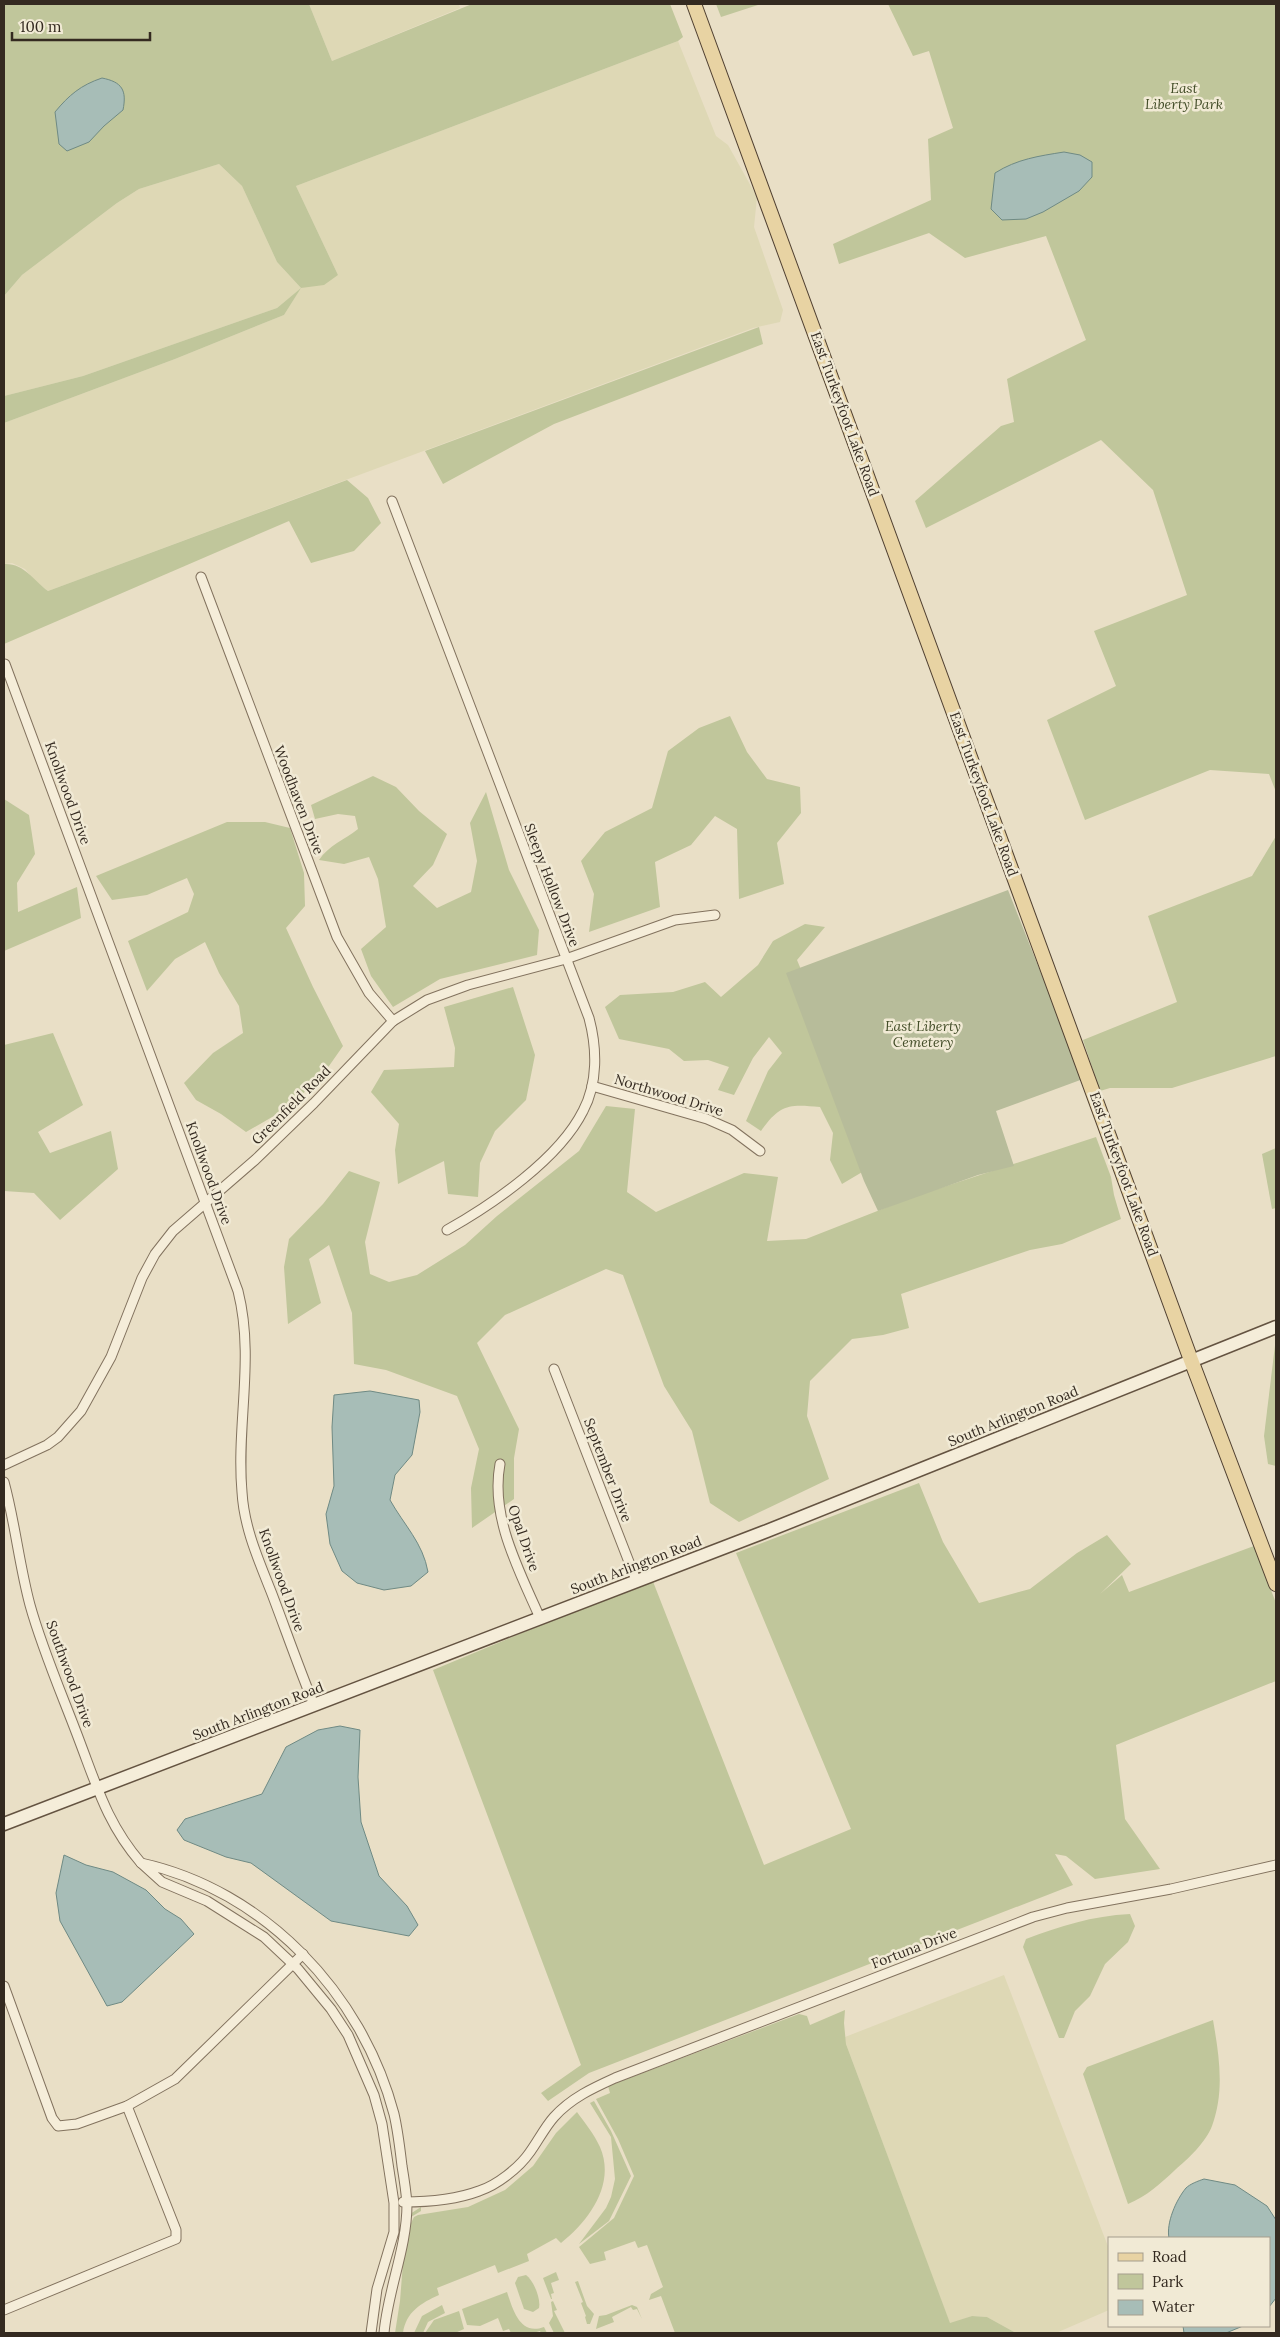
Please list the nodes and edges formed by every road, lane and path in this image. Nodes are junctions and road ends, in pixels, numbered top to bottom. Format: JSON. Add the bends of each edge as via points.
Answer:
{"nodes":[{"id":1,"x":694,"y":4,"type":"edge"},
{"id":2,"x":392,"y":501,"type":"dead end"},
{"id":3,"x":201,"y":576,"type":"dead end"},
{"id":4,"x":5,"y":664,"type":"edge"},
{"id":5,"x":715,"y":916,"type":"dead end"},
{"id":6,"x":566,"y":959,"type":"junction"},
{"id":7,"x":393,"y":1021,"type":"junction"},
{"id":8,"x":592,"y":1086,"type":"junction"},
{"id":9,"x":760,"y":1151,"type":"dead end"},
{"id":10,"x":206,"y":1203,"type":"junction"},
{"id":11,"x":447,"y":1230,"type":"dead end"},
{"id":12,"x":1276,"y":1327,"type":"edge"},
{"id":13,"x":1191,"y":1360,"type":"junction"},
{"id":14,"x":554,"y":1369,"type":"dead end"},
{"id":15,"x":500,"y":1464,"type":"dead end"},
{"id":16,"x":4,"y":1465,"type":"edge"},
{"id":17,"x":4,"y":1482,"type":"edge"},
{"id":18,"x":636,"y":1580,"type":"junction"},
{"id":19,"x":1276,"y":1584,"type":"edge"},
{"id":20,"x":540,"y":1618,"type":"junction"},
{"id":21,"x":314,"y":1705,"type":"junction"},
{"id":22,"x":95,"y":1788,"type":"junction"},
{"id":23,"x":4,"y":1824,"type":"edge"},
{"id":24,"x":141,"y":1863,"type":"junction"},
{"id":25,"x":1276,"y":1865,"type":"edge"},
{"id":26,"x":302,"y":1954,"type":"junction"},
{"id":27,"x":293,"y":1964,"type":"junction"},
{"id":28,"x":4,"y":1986,"type":"edge"},
{"id":29,"x":127,"y":2106,"type":"junction"},
{"id":30,"x":394,"y":2202,"type":"junction"},
{"id":31,"x":407,"y":2202,"type":"junction"},
{"id":32,"x":4,"y":2310,"type":"edge"},
{"id":33,"x":371,"y":2333,"type":"edge"},
{"id":34,"x":384,"y":2333,"type":"edge"}],
"edges":[{"from":1,"to":13,"type":"main road","name":"East Turkeyfoot Lake Road"},
{"from":2,"to":6,"type":"street","name":"Sleepy Hollow Drive"},
{"from":3,"to":7,"type":"street","name":"Woodhaven Drive","via":[[337,937],[354,971]]},
{"from":4,"to":10,"type":"street","name":"Knollwood Drive"},
{"from":5,"to":6,"type":"street","name":"Greenfield Road","via":[[675,920]]},
{"from":6,"to":7,"type":"street","name":"Greenfield Road","via":[[444,992]]},
{"from":6,"to":8,"type":"street","name":"Sleepy Hollow Drive","via":[[590,1024],[595,1056]]},
{"from":7,"to":10,"type":"street","name":"Greenfield Road","via":[[314,1104]]},
{"from":8,"to":9,"type":"street","name":"Northwood Drive","via":[[707,1119],[732,1130]]},
{"from":8,"to":11,"type":"street","name":"Sleepy Hollow Drive","via":[[578,1120],[541,1162],[494,1201]]},
{"from":10,"to":16,"type":"street","name":"Greenfield Road","via":[[184,1219],[155,1254],[98,1385],[81,1412],[47,1445]]},
{"from":10,"to":21,"type":"street","name":"Knollwood Drive","via":[[238,1291],[245,1329],[241,1474],[247,1525]]},
{"from":12,"to":13,"type":"main road","name":"South Arlington Road"},
{"from":13,"to":18,"type":"main road","name":"South Arlington Road"},
{"from":13,"to":19,"type":"main road","name":"East Turkeyfoot Lake Road"},
{"from":14,"to":18,"type":"street","name":"September Drive"},
{"from":15,"to":20,"type":"street","name":"Opal Drive","via":[[496,1488],[500,1518]]},
{"from":17,"to":22,"type":"street","name":"Southwood Drive","via":[[31,1608]]},
{"from":18,"to":20,"type":"main road","name":"South Arlington Road"},
{"from":20,"to":21,"type":"main road","name":"South Arlington Road"},
{"from":21,"to":22,"type":"main road","name":"South Arlington Road"},
{"from":22,"to":23,"type":"main road","name":"South Arlington Road"},
{"from":22,"to":24,"type":"street","name":"Southwood Drive","via":[[120,1837]]},
{"from":24,"to":26,"type":"street","via":[[166,1868],[230,1898],[274,1928]]},
{"from":24,"to":27,"type":"street","name":"Southwood Drive","via":[[162,1882],[207,1901],[264,1937]]},
{"from":25,"to":31,"type":"street","name":"Fortuna Drive","via":[[1033,1917],[615,2078],[574,2099],[554,2117],[515,2168],[494,2184],[459,2196]]},
{"from":26,"to":27,"type":"street"},
{"from":26,"to":31,"type":"street","via":[[329,1983],[351,2014],[376,2063],[394,2114]]},
{"from":27,"to":29,"type":"street","via":[[175,2079]]},
{"from":27,"to":30,"type":"street","name":"Southwood Drive","via":[[348,2034],[374,2095],[382,2124]]},
{"from":28,"to":29,"type":"street","via":[[52,2118],[58,2126],[77,2124]]},
{"from":29,"to":32,"type":"street","via":[[176,2230],[176,2239]]},
{"from":30,"to":31,"type":"street","name":"Fortuna Drive"},
{"from":30,"to":33,"type":"street","name":"Southwood Drive","via":[[394,2232],[377,2289]]},
{"from":31,"to":34,"type":"street","via":[[404,2244],[386,2308]]}]}
